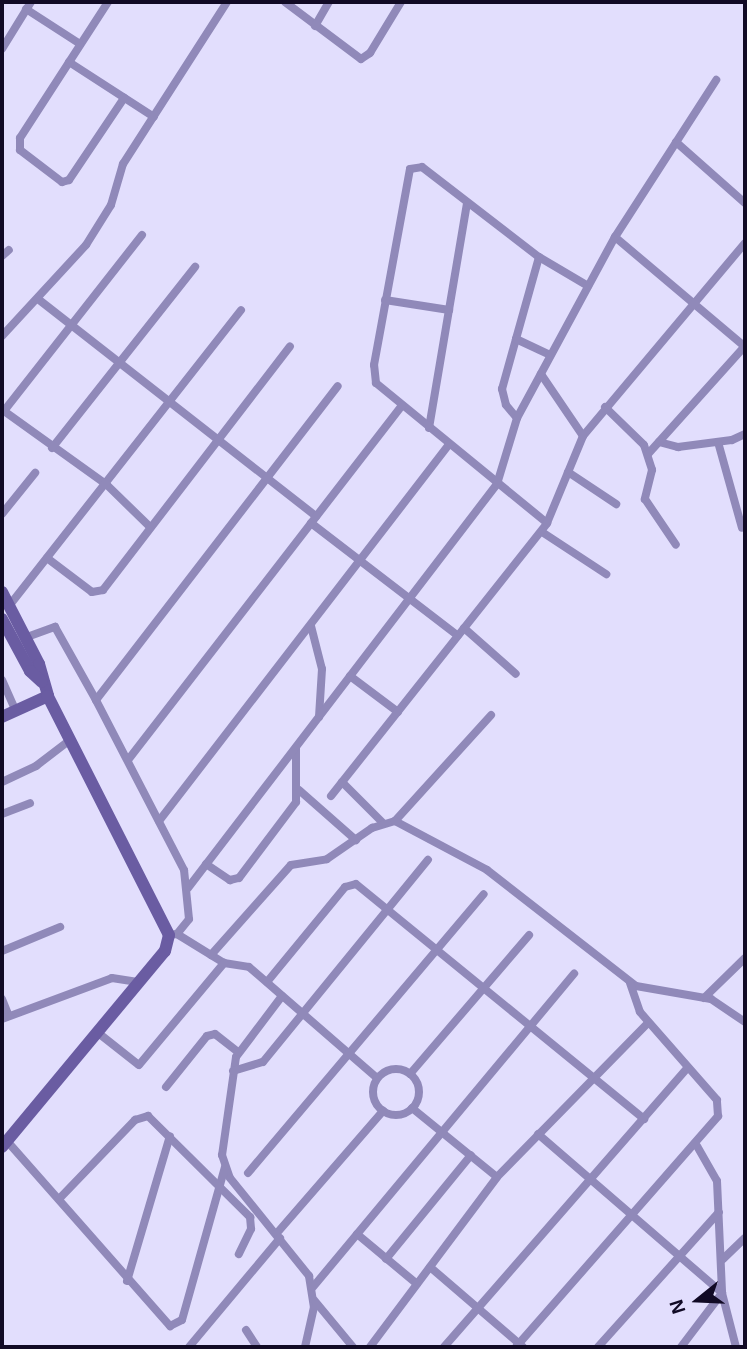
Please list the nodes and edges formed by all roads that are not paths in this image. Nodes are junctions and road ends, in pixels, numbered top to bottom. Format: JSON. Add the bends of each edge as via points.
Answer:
{"nodes":[{"id":1,"x":108,"y":2,"type":"edge"},
{"id":2,"x":227,"y":2,"type":"edge"},
{"id":3,"x":285,"y":2,"type":"edge"},
{"id":4,"x":329,"y":2,"type":"edge"},
{"id":5,"x":401,"y":2,"type":"edge"},
{"id":6,"x":29,"y":5,"type":"edge"},
{"id":7,"x":315,"y":26,"type":"junction"},
{"id":8,"x":80,"y":44,"type":"junction"},
{"id":9,"x":2,"y":49,"type":"edge"},
{"id":10,"x":69,"y":62,"type":"junction"},
{"id":11,"x":716,"y":80,"type":"dead end"},
{"id":12,"x":124,"y":97,"type":"junction"},
{"id":13,"x":154,"y":117,"type":"junction"},
{"id":14,"x":676,"y":142,"type":"junction"},
{"id":15,"x":467,"y":203,"type":"junction"},
{"id":16,"x":745,"y":203,"type":"edge"},
{"id":17,"x":142,"y":234,"type":"dead end"},
{"id":18,"x":615,"y":237,"type":"junction"},
{"id":19,"x":745,"y":243,"type":"edge"},
{"id":20,"x":539,"y":257,"type":"junction"},
{"id":21,"x":195,"y":267,"type":"dead end"},
{"id":22,"x":588,"y":286,"type":"junction"},
{"id":23,"x":38,"y":299,"type":"junction"},
{"id":24,"x":385,"y":300,"type":"junction"},
{"id":25,"x":693,"y":303,"type":"junction"},
{"id":26,"x":241,"y":310,"type":"dead end"},
{"id":27,"x":449,"y":310,"type":"junction"},
{"id":28,"x":71,"y":325,"type":"junction"},
{"id":29,"x":2,"y":336,"type":"edge"},
{"id":30,"x":516,"y":339,"type":"junction"},
{"id":31,"x":290,"y":346,"type":"dead end"},
{"id":32,"x":745,"y":346,"type":"edge"},
{"id":33,"x":551,"y":355,"type":"junction"},
{"id":34,"x":120,"y":362,"type":"junction"},
{"id":35,"x":541,"y":374,"type":"junction"},
{"id":36,"x":338,"y":386,"type":"dead end"},
{"id":37,"x":170,"y":401,"type":"junction"},
{"id":38,"x":402,"y":405,"type":"junction"},
{"id":39,"x":605,"y":407,"type":"junction"},
{"id":40,"x":517,"y":418,"type":"junction"},
{"id":41,"x":429,"y":428,"type":"junction"},
{"id":42,"x":583,"y":436,"type":"junction"},
{"id":43,"x":743,"y":437,"type":"edge"},
{"id":44,"x":219,"y":439,"type":"junction"},
{"id":45,"x":659,"y":442,"type":"junction"},
{"id":46,"x":718,"y":442,"type":"junction"},
{"id":47,"x":449,"y":445,"type":"junction"},
{"id":48,"x":52,"y":448,"type":"junction"},
{"id":49,"x":648,"y":454,"type":"junction"},
{"id":50,"x":568,"y":472,"type":"junction"},
{"id":51,"x":35,"y":473,"type":"dead end"},
{"id":52,"x":268,"y":477,"type":"junction"},
{"id":53,"x":497,"y":484,"type":"junction"},
{"id":54,"x":107,"y":485,"type":"junction"},
{"id":55,"x":616,"y":504,"type":"dead end"},
{"id":56,"x":2,"y":514,"type":"edge"},
{"id":57,"x":314,"y":519,"type":"junction"},
{"id":58,"x":547,"y":523,"type":"junction"},
{"id":59,"x":150,"y":527,"type":"junction"},
{"id":60,"x":742,"y":528,"type":"dead end"},
{"id":61,"x":542,"y":532,"type":"junction"},
{"id":62,"x":676,"y":545,"type":"dead end"},
{"id":63,"x":47,"y":558,"type":"junction"},
{"id":64,"x":360,"y":561,"type":"junction"},
{"id":65,"x":606,"y":574,"type":"dead end"},
{"id":66,"x":2,"y":592,"type":"edge"},
{"id":67,"x":409,"y":599,"type":"junction"},
{"id":68,"x":9,"y":606,"type":"junction"},
{"id":69,"x":2,"y":619,"type":"edge"},
{"id":70,"x":310,"y":626,"type":"junction"},
{"id":71,"x":464,"y":628,"type":"junction"},
{"id":72,"x":458,"y":636,"type":"junction"},
{"id":73,"x":27,"y":637,"type":"junction"},
{"id":74,"x":516,"y":674,"type":"dead end"},
{"id":75,"x":350,"y":676,"type":"junction"},
{"id":76,"x":2,"y":680,"type":"edge"},
{"id":77,"x":42,"y":682,"type":"junction"},
{"id":78,"x":48,"y":696,"type":"junction"},
{"id":79,"x":96,"y":700,"type":"junction"},
{"id":80,"x":16,"y":711,"type":"junction"},
{"id":81,"x":398,"y":712,"type":"junction"},
{"id":82,"x":491,"y":715,"type":"dead end"},
{"id":83,"x":2,"y":717,"type":"edge"},
{"id":84,"x":319,"y":717,"type":"junction"},
{"id":85,"x":70,"y":740,"type":"junction"},
{"id":86,"x":296,"y":748,"type":"junction"},
{"id":87,"x":128,"y":760,"type":"junction"},
{"id":88,"x":2,"y":782,"type":"edge"},
{"id":89,"x":342,"y":782,"type":"junction"},
{"id":90,"x":299,"y":790,"type":"junction"},
{"id":91,"x":331,"y":796,"type":"dead end"},
{"id":92,"x":30,"y":803,"type":"dead end"},
{"id":93,"x":2,"y":814,"type":"edge"},
{"id":94,"x":159,"y":821,"type":"junction"},
{"id":95,"x":395,"y":821,"type":"junction"},
{"id":96,"x":383,"y":823,"type":"junction"},
{"id":97,"x":356,"y":840,"type":"junction"},
{"id":98,"x":428,"y":860,"type":"dead end"},
{"id":99,"x":206,"y":864,"type":"junction"},
{"id":100,"x":188,"y":888,"type":"junction"},
{"id":101,"x":484,"y":894,"type":"dead end"},
{"id":102,"x":388,"y":909,"type":"junction"},
{"id":103,"x":60,"y":927,"type":"dead end"},
{"id":104,"x":173,"y":934,"type":"junction"},
{"id":105,"x":529,"y":934,"type":"dead end"},
{"id":106,"x":435,"y":948,"type":"junction"},
{"id":107,"x":2,"y":951,"type":"edge"},
{"id":108,"x":211,"y":955,"type":"junction"},
{"id":109,"x":745,"y":958,"type":"edge"},
{"id":110,"x":224,"y":963,"type":"junction"},
{"id":111,"x":741,"y":966,"type":"edge"},
{"id":112,"x":574,"y":974,"type":"dead end"},
{"id":113,"x":138,"y":982,"type":"junction"},
{"id":114,"x":267,"y":982,"type":"junction"},
{"id":115,"x":630,"y":983,"type":"junction"},
{"id":116,"x":483,"y":988,"type":"junction"},
{"id":117,"x":282,"y":996,"type":"junction"},
{"id":118,"x":704,"y":998,"type":"junction"},
{"id":119,"x":2,"y":999,"type":"edge"},
{"id":120,"x":302,"y":1014,"type":"junction"},
{"id":121,"x":5,"y":1017,"type":"edge"},
{"id":122,"x":745,"y":1022,"type":"edge"},
{"id":123,"x":648,"y":1023,"type":"junction"},
{"id":124,"x":531,"y":1027,"type":"junction"},
{"id":125,"x":97,"y":1032,"type":"junction"},
{"id":126,"x":237,"y":1052,"type":"junction"},
{"id":127,"x":348,"y":1053,"type":"junction"},
{"id":128,"x":686,"y":1070,"type":"junction"},
{"id":129,"x":233,"y":1071,"type":"junction"},
{"id":130,"x":410,"y":1073,"type":"junction"},
{"id":131,"x":377,"y":1078,"type":"junction"},
{"id":132,"x":593,"y":1078,"type":"junction"},
{"id":133,"x":166,"y":1087,"type":"dead end"},
{"id":134,"x":412,"y":1108,"type":"junction"},
{"id":135,"x":383,"y":1111,"type":"junction"},
{"id":136,"x":644,"y":1119,"type":"junction"},
{"id":137,"x":443,"y":1132,"type":"junction"},
{"id":138,"x":538,"y":1134,"type":"junction"},
{"id":139,"x":170,"y":1136,"type":"junction"},
{"id":140,"x":3,"y":1144,"type":"edge"},
{"id":141,"x":697,"y":1146,"type":"junction"},
{"id":142,"x":471,"y":1155,"type":"junction"},
{"id":143,"x":225,"y":1167,"type":"junction"},
{"id":144,"x":248,"y":1173,"type":"dead end"},
{"id":145,"x":497,"y":1177,"type":"junction"},
{"id":146,"x":593,"y":1179,"type":"junction"},
{"id":147,"x":219,"y":1186,"type":"junction"},
{"id":148,"x":59,"y":1199,"type":"junction"},
{"id":149,"x":719,"y":1212,"type":"junction"},
{"id":150,"x":635,"y":1215,"type":"junction"},
{"id":151,"x":357,"y":1234,"type":"junction"},
{"id":152,"x":278,"y":1236,"type":"junction"},
{"id":153,"x":745,"y":1238,"type":"edge"},
{"id":154,"x":239,"y":1254,"type":"dead end"},
{"id":155,"x":681,"y":1254,"type":"junction"},
{"id":156,"x":723,"y":1258,"type":"junction"},
{"id":157,"x":386,"y":1259,"type":"junction"},
{"id":158,"x":430,"y":1267,"type":"junction"},
{"id":159,"x":127,"y":1281,"type":"junction"},
{"id":160,"x":417,"y":1284,"type":"junction"},
{"id":161,"x":313,"y":1287,"type":"junction"},
{"id":162,"x":722,"y":1293,"type":"junction"},
{"id":163,"x":314,"y":1300,"type":"junction"},
{"id":164,"x":478,"y":1308,"type":"junction"},
{"id":165,"x":246,"y":1330,"type":"dead end"},
{"id":166,"x":519,"y":1346,"type":"edge"},
{"id":167,"x":683,"y":1346,"type":"edge"},
{"id":168,"x":189,"y":1347,"type":"edge"},
{"id":169,"x":257,"y":1347,"type":"edge"},
{"id":170,"x":304,"y":1347,"type":"edge"},
{"id":171,"x":353,"y":1347,"type":"edge"},
{"id":172,"x":370,"y":1347,"type":"edge"},
{"id":173,"x":444,"y":1347,"type":"edge"},
{"id":174,"x":598,"y":1347,"type":"edge"},
{"id":175,"x":736,"y":1347,"type":"edge"}],
"edges":[{"from":1,"to":8,"type":"street"},
{"from":2,"to":13,"type":"street"},
{"from":3,"to":7,"type":"street"},
{"from":4,"to":7,"type":"street"},
{"from":5,"to":7,"type":"street","via":[[370,53],[361,59]]},
{"from":6,"to":8,"type":"street"},
{"from":6,"to":9,"type":"street"},
{"from":8,"to":10,"type":"street"},
{"from":10,"to":12,"type":"street"},
{"from":10,"to":12,"type":"street","via":[[19,144],[25,156],[62,182],[73,177]]},
{"from":11,"to":14,"type":"street"},
{"from":12,"to":13,"type":"street"},
{"from":13,"to":23,"type":"street","via":[[123,164],[111,205],[86,245]]},
{"from":14,"to":16,"type":"street"},
{"from":14,"to":18,"type":"street"},
{"from":15,"to":20,"type":"street"},
{"from":15,"to":24,"type":"street","via":[[422,167],[410,169]]},
{"from":15,"to":27,"type":"street"},
{"from":17,"to":28,"type":"street"},
{"from":18,"to":22,"type":"street"},
{"from":18,"to":25,"type":"street"},
{"from":19,"to":25,"type":"street"},
{"from":20,"to":22,"type":"street"},
{"from":20,"to":30,"type":"street"},
{"from":21,"to":34,"type":"street"},
{"from":22,"to":33,"type":"street"},
{"from":23,"to":28,"type":"street"},
{"from":23,"to":29,"type":"street"},
{"from":24,"to":27,"type":"street"},
{"from":24,"to":38,"type":"street","via":[[373,376]]},
{"from":25,"to":32,"type":"street"},
{"from":25,"to":39,"type":"street"},
{"from":26,"to":37,"type":"street"},
{"from":27,"to":41,"type":"street"},
{"from":28,"to":34,"type":"street"},
{"from":28,"to":48,"type":"street","via":[[4,411]]},
{"from":30,"to":33,"type":"street"},
{"from":30,"to":40,"type":"street","via":[[502,389],[506,405]]},
{"from":31,"to":44,"type":"street"},
{"from":32,"to":45,"type":"street"},
{"from":33,"to":35,"type":"street"},
{"from":34,"to":37,"type":"street"},
{"from":34,"to":48,"type":"street"},
{"from":35,"to":40,"type":"street"},
{"from":35,"to":42,"type":"street"},
{"from":36,"to":52,"type":"street"},
{"from":37,"to":44,"type":"street"},
{"from":37,"to":54,"type":"street"},
{"from":38,"to":41,"type":"street"},
{"from":38,"to":57,"type":"street"},
{"from":39,"to":42,"type":"street"},
{"from":39,"to":49,"type":"street","via":[[640,439]]},
{"from":40,"to":53,"type":"street"},
{"from":41,"to":47,"type":"street"},
{"from":42,"to":50,"type":"street"},
{"from":43,"to":46,"type":"street"},
{"from":44,"to":52,"type":"street"},
{"from":44,"to":59,"type":"street"},
{"from":45,"to":46,"type":"street","via":[[678,447]]},
{"from":45,"to":49,"type":"street"},
{"from":46,"to":60,"type":"street"},
{"from":47,"to":53,"type":"street"},
{"from":47,"to":64,"type":"street"},
{"from":48,"to":54,"type":"street"},
{"from":49,"to":62,"type":"street","via":[[652,470],[645,499]]},
{"from":50,"to":55,"type":"street"},
{"from":50,"to":58,"type":"street"},
{"from":51,"to":56,"type":"street"},
{"from":52,"to":57,"type":"street"},
{"from":52,"to":79,"type":"street"},
{"from":53,"to":58,"type":"street"},
{"from":53,"to":67,"type":"street"},
{"from":54,"to":59,"type":"street"},
{"from":54,"to":63,"type":"street"},
{"from":57,"to":64,"type":"street"},
{"from":57,"to":87,"type":"street"},
{"from":58,"to":61,"type":"street"},
{"from":59,"to":63,"type":"street","via":[[99,592],[92,592]]},
{"from":61,"to":65,"type":"street"},
{"from":61,"to":71,"type":"street"},
{"from":63,"to":68,"type":"street"},
{"from":64,"to":67,"type":"street"},
{"from":64,"to":70,"type":"street"},
{"from":66,"to":68,"type":"street"},
{"from":67,"to":72,"type":"street"},
{"from":67,"to":75,"type":"street"},
{"from":68,"to":73,"type":"street"},
{"from":69,"to":77,"type":"street","via":[[30,671]]},
{"from":70,"to":84,"type":"street","via":[[322,669]]},
{"from":70,"to":94,"type":"street"},
{"from":71,"to":72,"type":"street"},
{"from":71,"to":74,"type":"street"},
{"from":72,"to":81,"type":"street"},
{"from":73,"to":77,"type":"street"},
{"from":73,"to":79,"type":"street","via":[[55,626]]},
{"from":75,"to":81,"type":"street"},
{"from":75,"to":84,"type":"street"},
{"from":76,"to":80,"type":"street"},
{"from":77,"to":78,"type":"street"},
{"from":78,"to":80,"type":"street"},
{"from":78,"to":85,"type":"street"},
{"from":79,"to":87,"type":"street"},
{"from":80,"to":83,"type":"street"},
{"from":81,"to":89,"type":"street"},
{"from":82,"to":95,"type":"street"},
{"from":84,"to":86,"type":"street"},
{"from":85,"to":88,"type":"street","via":[[36,766]]},
{"from":85,"to":104,"type":"street"},
{"from":86,"to":90,"type":"street"},
{"from":86,"to":99,"type":"street"},
{"from":87,"to":94,"type":"street"},
{"from":89,"to":91,"type":"street"},
{"from":89,"to":96,"type":"street"},
{"from":90,"to":97,"type":"street"},
{"from":90,"to":99,"type":"street","via":[[296,802],[237,880]]},
{"from":92,"to":93,"type":"street"},
{"from":94,"to":100,"type":"street"},
{"from":95,"to":96,"type":"street"},
{"from":95,"to":115,"type":"street","via":[[487,870]]},
{"from":96,"to":97,"type":"street"},
{"from":97,"to":108,"type":"street","via":[[327,859],[291,865]]},
{"from":98,"to":102,"type":"street"},
{"from":99,"to":100,"type":"street"},
{"from":100,"to":104,"type":"street","via":[[189,919]]},
{"from":101,"to":106,"type":"street"},
{"from":102,"to":106,"type":"street"},
{"from":102,"to":114,"type":"street","via":[[362,886],[345,887]]},
{"from":102,"to":120,"type":"street"},
{"from":103,"to":107,"type":"street"},
{"from":104,"to":108,"type":"street"},
{"from":104,"to":113,"type":"street","via":[[165,951]]},
{"from":105,"to":116,"type":"street"},
{"from":106,"to":116,"type":"street"},
{"from":106,"to":127,"type":"street"},
{"from":108,"to":110,"type":"street"},
{"from":109,"to":111,"type":"street"},
{"from":110,"to":114,"type":"street","via":[[248,967]]},
{"from":110,"to":125,"type":"street","via":[[139,1065]]},
{"from":111,"to":118,"type":"street"},
{"from":112,"to":124,"type":"street"},
{"from":113,"to":121,"type":"street","via":[[112,978]]},
{"from":113,"to":125,"type":"street"},
{"from":114,"to":117,"type":"street"},
{"from":115,"to":118,"type":"street"},
{"from":115,"to":123,"type":"street"},
{"from":116,"to":124,"type":"street"},
{"from":116,"to":130,"type":"street"},
{"from":117,"to":120,"type":"street"},
{"from":117,"to":126,"type":"street"},
{"from":118,"to":122,"type":"street"},
{"from":119,"to":121,"type":"street"},
{"from":120,"to":127,"type":"street"},
{"from":120,"to":129,"type":"street","via":[[263,1062]]},
{"from":123,"to":128,"type":"street"},
{"from":123,"to":132,"type":"street"},
{"from":124,"to":132,"type":"street"},
{"from":124,"to":137,"type":"street"},
{"from":125,"to":140,"type":"street"},
{"from":126,"to":129,"type":"street"},
{"from":126,"to":133,"type":"street","via":[[215,1034],[207,1035]]},
{"from":127,"to":131,"type":"street"},
{"from":127,"to":144,"type":"street"},
{"from":128,"to":136,"type":"street"},
{"from":128,"to":141,"type":"street","via":[[719,1108],[714,1126]]},
{"from":129,"to":143,"type":"street","via":[[222,1140]]},
{"from":130,"to":131,"type":"street","via":[[389,1070]]},
{"from":130,"to":134,"type":"street","via":[[418,1094]]},
{"from":131,"to":135,"type":"street","via":[[373,1092]]},
{"from":132,"to":136,"type":"street"},
{"from":132,"to":138,"type":"street"},
{"from":134,"to":135,"type":"street","via":[[399,1114]]},
{"from":134,"to":137,"type":"street"},
{"from":135,"to":152,"type":"street"},
{"from":136,"to":146,"type":"street"},
{"from":137,"to":142,"type":"street"},
{"from":137,"to":151,"type":"street"},
{"from":138,"to":145,"type":"street"},
{"from":138,"to":146,"type":"street"},
{"from":139,"to":147,"type":"street"},
{"from":139,"to":148,"type":"street","via":[[152,1118],[141,1116]]},
{"from":139,"to":159,"type":"street"},
{"from":140,"to":148,"type":"street"},
{"from":141,"to":149,"type":"street","via":[[714,1170]]},
{"from":141,"to":150,"type":"street"},
{"from":142,"to":145,"type":"street"},
{"from":142,"to":157,"type":"street"},
{"from":143,"to":147,"type":"street"},
{"from":143,"to":152,"type":"street"},
{"from":145,"to":158,"type":"street"},
{"from":146,"to":150,"type":"street"},
{"from":146,"to":164,"type":"street"},
{"from":147,"to":154,"type":"street","via":[[250,1217],[251,1229]]},
{"from":147,"to":159,"type":"street","via":[[182,1320],[175,1325],[163,1322]]},
{"from":148,"to":159,"type":"street"},
{"from":149,"to":155,"type":"street"},
{"from":149,"to":156,"type":"street"},
{"from":150,"to":155,"type":"street"},
{"from":150,"to":166,"type":"street"},
{"from":151,"to":157,"type":"street"},
{"from":151,"to":161,"type":"street"},
{"from":152,"to":161,"type":"street"},
{"from":152,"to":168,"type":"street"},
{"from":153,"to":156,"type":"street"},
{"from":155,"to":162,"type":"street"},
{"from":155,"to":174,"type":"street"},
{"from":156,"to":162,"type":"street"},
{"from":157,"to":160,"type":"street"},
{"from":158,"to":160,"type":"street"},
{"from":158,"to":164,"type":"street"},
{"from":160,"to":172,"type":"street"},
{"from":161,"to":163,"type":"street"},
{"from":162,"to":167,"type":"street"},
{"from":162,"to":175,"type":"street"},
{"from":163,"to":170,"type":"street"},
{"from":163,"to":171,"type":"street"},
{"from":164,"to":166,"type":"street"},
{"from":164,"to":173,"type":"street"},
{"from":165,"to":169,"type":"street"}]}
